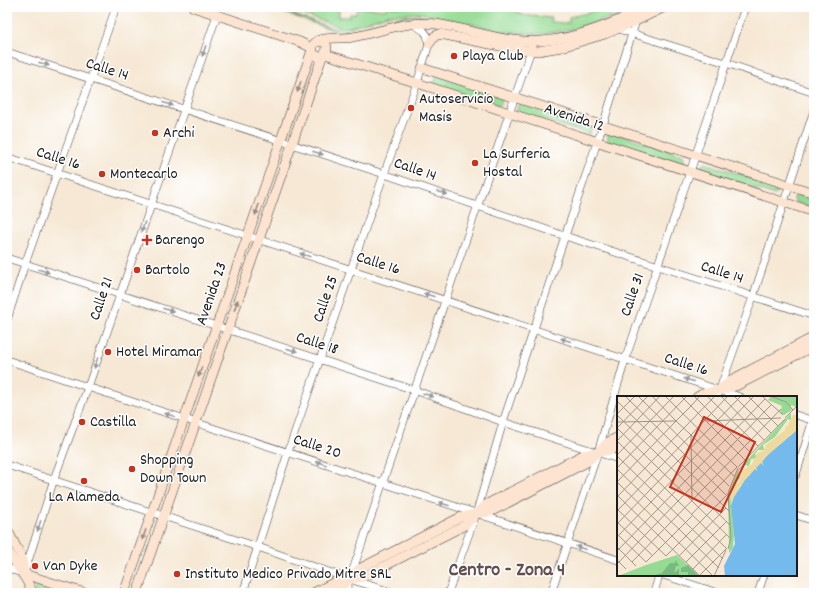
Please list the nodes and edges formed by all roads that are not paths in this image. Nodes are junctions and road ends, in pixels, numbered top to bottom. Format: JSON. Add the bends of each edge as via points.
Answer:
{"nodes":[{"id":1,"x":9,"y":7,"type":"edge"},
{"id":2,"x":116,"y":7,"type":"edge"},
{"id":3,"x":194,"y":7,"type":"edge"},
{"id":4,"x":648,"y":7,"type":"edge"},
{"id":5,"x":665,"y":7,"type":"edge"},
{"id":6,"x":745,"y":7,"type":"edge"},
{"id":7,"x":7,"y":12,"type":"edge"},
{"id":8,"x":217,"y":15,"type":"junction"},
{"id":9,"x":636,"y":21,"type":"junction"},
{"id":10,"x":411,"y":23,"type":"junction"},
{"id":11,"x":617,"y":25,"type":"junction"},
{"id":12,"x":632,"y":33,"type":"junction"},
{"id":13,"x":534,"y":41,"type":"junction"},
{"id":14,"x":429,"y":44,"type":"junction"},
{"id":15,"x":315,"y":45,"type":"junction"},
{"id":16,"x":530,"y":51,"type":"junction"},
{"id":17,"x":7,"y":52,"type":"edge"},
{"id":18,"x":324,"y":55,"type":"junction"},
{"id":19,"x":726,"y":62,"type":"junction"},
{"id":20,"x":422,"y":68,"type":"junction"},
{"id":21,"x":90,"y":79,"type":"junction"},
{"id":22,"x":417,"y":83,"type":"junction"},
{"id":23,"x":814,"y":93,"type":"edge"},
{"id":24,"x":514,"y":97,"type":"junction"},
{"id":25,"x":184,"y":109,"type":"junction"},
{"id":26,"x":814,"y":110,"type":"edge"},
{"id":27,"x":509,"y":112,"type":"junction"},
{"id":28,"x":603,"y":126,"type":"junction"},
{"id":29,"x":280,"y":141,"type":"junction"},
{"id":30,"x":598,"y":142,"type":"junction"},
{"id":31,"x":292,"y":145,"type":"junction"},
{"id":32,"x":696,"y":155,"type":"junction"},
{"id":33,"x":7,"y":157,"type":"edge"},
{"id":34,"x":690,"y":172,"type":"junction"},
{"id":35,"x":57,"y":173,"type":"junction"},
{"id":36,"x":384,"y":174,"type":"junction"},
{"id":37,"x":790,"y":185,"type":"junction"},
{"id":38,"x":814,"y":193,"type":"edge"},
{"id":39,"x":784,"y":202,"type":"junction"},
{"id":40,"x":151,"y":204,"type":"junction"},
{"id":41,"x":477,"y":205,"type":"junction"},
{"id":42,"x":814,"y":212,"type":"edge"},
{"id":43,"x":248,"y":236,"type":"junction"},
{"id":44,"x":565,"y":236,"type":"junction"},
{"id":45,"x":259,"y":240,"type":"junction"},
{"id":46,"x":7,"y":258,"type":"edge"},
{"id":47,"x":25,"y":264,"type":"junction"},
{"id":48,"x":658,"y":266,"type":"junction"},
{"id":49,"x":351,"y":270,"type":"junction"},
{"id":50,"x":120,"y":295,"type":"junction"},
{"id":51,"x":753,"y":297,"type":"junction"},
{"id":52,"x":444,"y":300,"type":"junction"},
{"id":53,"x":814,"y":316,"type":"edge"},
{"id":54,"x":7,"y":320,"type":"edge"},
{"id":55,"x":216,"y":326,"type":"junction"},
{"id":56,"x":228,"y":330,"type":"junction"},
{"id":57,"x":534,"y":330,"type":"junction"},
{"id":58,"x":814,"y":337,"type":"edge"},
{"id":59,"x":814,"y":346,"type":"edge"},
{"id":60,"x":320,"y":359,"type":"junction"},
{"id":61,"x":7,"y":360,"type":"edge"},
{"id":62,"x":625,"y":360,"type":"junction"},
{"id":63,"x":88,"y":387,"type":"junction"},
{"id":64,"x":414,"y":390,"type":"junction"},
{"id":65,"x":718,"y":394,"type":"edge"},
{"id":66,"x":699,"y":396,"type":"edge"},
{"id":67,"x":733,"y":396,"type":"edge"},
{"id":68,"x":797,"y":416,"type":"edge"},
{"id":69,"x":184,"y":419,"type":"junction"},
{"id":70,"x":813,"y":419,"type":"edge"},
{"id":71,"x":503,"y":422,"type":"junction"},
{"id":72,"x":195,"y":423,"type":"junction"},
{"id":73,"x":617,"y":438,"type":"edge"},
{"id":74,"x":617,"y":447,"type":"edge"},
{"id":75,"x":288,"y":452,"type":"junction"},
{"id":76,"x":598,"y":452,"type":"junction"},
{"id":77,"x":617,"y":459,"type":"edge"},
{"id":78,"x":7,"y":465,"type":"edge"},
{"id":79,"x":797,"y":472,"type":"edge"},
{"id":80,"x":54,"y":479,"type":"junction"},
{"id":81,"x":382,"y":483,"type":"junction"},
{"id":82,"x":152,"y":512,"type":"junction"},
{"id":83,"x":476,"y":514,"type":"junction"},
{"id":84,"x":797,"y":515,"type":"edge"},
{"id":85,"x":163,"y":516,"type":"junction"},
{"id":86,"x":814,"y":521,"type":"edge"},
{"id":87,"x":7,"y":529,"type":"edge"},
{"id":88,"x":568,"y":543,"type":"junction"},
{"id":89,"x":258,"y":547,"type":"junction"},
{"id":90,"x":7,"y":549,"type":"edge"},
{"id":91,"x":617,"y":560,"type":"edge"},
{"id":92,"x":7,"y":568,"type":"edge"},
{"id":93,"x":24,"y":574,"type":"junction"},
{"id":94,"x":659,"y":576,"type":"edge"},
{"id":95,"x":666,"y":576,"type":"edge"},
{"id":96,"x":764,"y":576,"type":"edge"},
{"id":97,"x":349,"y":579,"type":"junction"},
{"id":98,"x":29,"y":593,"type":"edge"},
{"id":99,"x":84,"y":593,"type":"edge"},
{"id":100,"x":124,"y":593,"type":"edge"},
{"id":101,"x":137,"y":593,"type":"edge"},
{"id":102,"x":243,"y":593,"type":"edge"},
{"id":103,"x":313,"y":593,"type":"edge"},
{"id":104,"x":331,"y":593,"type":"edge"},
{"id":105,"x":345,"y":593,"type":"edge"},
{"id":106,"x":395,"y":593,"type":"edge"},
{"id":107,"x":448,"y":593,"type":"edge"},
{"id":108,"x":552,"y":593,"type":"edge"},
{"id":109,"x":654,"y":593,"type":"edge"},
{"id":110,"x":718,"y":593,"type":"edge"},
{"id":111,"x":758,"y":593,"type":"edge"}],
"edges":[{"from":1,"to":7,"type":"street"},
{"from":2,"to":21,"type":"street"},
{"from":3,"to":8,"type":"main road"},
{"from":4,"to":11,"type":"main road"},
{"from":5,"to":9,"type":"main road"},
{"from":6,"to":19,"type":"street","name":"Calle 31"},
{"from":8,"to":15,"type":"main road"},
{"from":8,"to":25,"type":"street","name":"Calle 21","one_way":true},
{"from":9,"to":11,"type":"main road"},
{"from":9,"to":12,"type":"street"},
{"from":10,"to":13,"type":"main road","via":[[437,24],[502,38]]},
{"from":10,"to":14,"type":"street","via":[[424,31]]},
{"from":10,"to":15,"type":"main road","via":[[351,37],[328,38]]},
{"from":11,"to":12,"type":"street"},
{"from":11,"to":13,"type":"main road","via":[[571,36]]},
{"from":11,"to":16,"type":"main road","via":[[568,45]]},
{"from":12,"to":19,"type":"street"},
{"from":12,"to":28,"type":"street"},
{"from":13,"to":16,"type":"street"},
{"from":14,"to":16,"type":"main road","via":[[435,36],[443,34]]},
{"from":14,"to":20,"type":"street","name":"Calle 25"},
{"from":15,"to":18,"type":"main road","name":"Avenida 12","via":[[316,56]]},
{"from":15,"to":18,"type":"main road","via":[[324,42],[328,50]]},
{"from":15,"to":29,"type":"main road","name":"Avenida 23","one_way":true},
{"from":16,"to":24,"type":"street"},
{"from":17,"to":21,"type":"street","name":"Calle 14","one_way":true},
{"from":18,"to":22,"type":"main road","name":"Avenida 12"},
{"from":18,"to":31,"type":"main road","name":"Avenida 23"},
{"from":19,"to":23,"type":"street"},
{"from":19,"to":32,"type":"street","name":"Calle 31"},
{"from":20,"to":22,"type":"street","name":"Calle 25"},
{"from":20,"to":24,"type":"main road","name":"Avenida 12"},
{"from":21,"to":25,"type":"street","name":"Calle 14","one_way":true},
{"from":21,"to":35,"type":"street"},
{"from":22,"to":27,"type":"main road","name":"Avenida 12"},
{"from":22,"to":36,"type":"street","name":"Calle 25"},
{"from":24,"to":27,"type":"street"},
{"from":24,"to":28,"type":"main road","name":"Avenida 12"},
{"from":25,"to":29,"type":"street","name":"Calle 14"},
{"from":25,"to":40,"type":"street","name":"Calle 21"},
{"from":26,"to":37,"type":"street"},
{"from":27,"to":30,"type":"main road","name":"Avenida 12"},
{"from":27,"to":41,"type":"street"},
{"from":28,"to":30,"type":"street"},
{"from":28,"to":32,"type":"main road","name":"Avenida 12"},
{"from":29,"to":31,"type":"street","name":"Calle 14"},
{"from":29,"to":43,"type":"main road","name":"Avenida 23","one_way":true},
{"from":30,"to":34,"type":"main road","name":"Avenida 12"},
{"from":30,"to":44,"type":"street"},
{"from":31,"to":36,"type":"street","name":"Calle 14","one_way":true},
{"from":31,"to":45,"type":"main road","name":"Avenida 23"},
{"from":32,"to":34,"type":"street","name":"Calle 31"},
{"from":32,"to":37,"type":"main road","name":"Avenida 12"},
{"from":33,"to":35,"type":"street","name":"Calle 16"},
{"from":34,"to":39,"type":"main road","name":"Avenida 12"},
{"from":34,"to":48,"type":"street","name":"Calle 31"},
{"from":35,"to":40,"type":"street","name":"Calle 16"},
{"from":35,"to":47,"type":"street"},
{"from":36,"to":41,"type":"street","name":"Calle 14","one_way":true},
{"from":36,"to":49,"type":"street","name":"Calle 25"},
{"from":37,"to":38,"type":"main road","name":"Avenida 12"},
{"from":37,"to":39,"type":"street"},
{"from":39,"to":42,"type":"main road","name":"Avenida 12"},
{"from":39,"to":51,"type":"street"},
{"from":40,"to":43,"type":"street","name":"Calle 16"},
{"from":40,"to":50,"type":"street","name":"Calle 21","one_way":true},
{"from":41,"to":44,"type":"street","name":"Calle 14"},
{"from":41,"to":52,"type":"street"},
{"from":43,"to":45,"type":"street","name":"Calle 16"},
{"from":43,"to":55,"type":"main road","name":"Avenida 23"},
{"from":44,"to":48,"type":"street","name":"Calle 14"},
{"from":44,"to":57,"type":"street"},
{"from":49,"to":45,"type":"street","name":"Calle 16","one_way":true},
{"from":56,"to":45,"type":"main road","name":"Avenida 23","one_way":true},
{"from":46,"to":47,"type":"street","name":"Calle 18"},
{"from":47,"to":50,"type":"street","name":"Calle 18","one_way":true},
{"from":47,"to":54,"type":"street"},
{"from":48,"to":51,"type":"street","name":"Calle 14"},
{"from":48,"to":62,"type":"street","name":"Calle 31"},
{"from":52,"to":49,"type":"street","name":"Calle 16","one_way":true},
{"from":49,"to":60,"type":"street","name":"Calle 25"},
{"from":50,"to":55,"type":"street","name":"Calle 18","one_way":true},
{"from":50,"to":63,"type":"street","name":"Calle 21","one_way":true},
{"from":51,"to":53,"type":"street","name":"Calle 14"},
{"from":51,"to":65,"type":"street"},
{"from":52,"to":57,"type":"street","name":"Calle 16"},
{"from":52,"to":64,"type":"street"},
{"from":55,"to":56,"type":"street","name":"Calle 18"},
{"from":55,"to":69,"type":"main road","name":"Avenida 23","one_way":true},
{"from":56,"to":60,"type":"street","name":"Calle 18","one_way":true},
{"from":56,"to":72,"type":"main road","name":"Avenida 23"},
{"from":62,"to":57,"type":"street","name":"Calle 16","one_way":true},
{"from":57,"to":71,"type":"street"},
{"from":58,"to":65,"type":"main road","via":[[733,379]]},
{"from":59,"to":65,"type":"main road"},
{"from":60,"to":64,"type":"street","name":"Calle 18"},
{"from":60,"to":75,"type":"street","name":"Calle 25"},
{"from":61,"to":63,"type":"street","name":"Calle 20"},
{"from":65,"to":62,"type":"street","name":"Calle 16","one_way":true},
{"from":62,"to":76,"type":"street","name":"Calle 31"},
{"from":69,"to":63,"type":"street","name":"Calle 20","one_way":true},
{"from":63,"to":80,"type":"street","name":"Calle 21"},
{"from":64,"to":71,"type":"street","name":"Calle 18","one_way":true},
{"from":64,"to":81,"type":"street"},
{"from":65,"to":66,"type":"main road"},
{"from":65,"to":67,"type":"street","name":"Calle 16"},
{"from":68,"to":70,"type":"street"},
{"from":69,"to":72,"type":"street","name":"Calle 20"},
{"from":69,"to":82,"type":"main road","name":"Avenida 23"},
{"from":70,"to":79,"type":"street"},
{"from":71,"to":76,"type":"street","name":"Calle 18"},
{"from":71,"to":83,"type":"street"},
{"from":72,"to":75,"type":"street","name":"Calle 20"},
{"from":72,"to":85,"type":"main road","name":"Avenida 23"},
{"from":73,"to":76,"type":"main road"},
{"from":74,"to":76,"type":"main road"},
{"from":81,"to":75,"type":"street","name":"Calle 20","one_way":true},
{"from":75,"to":89,"type":"street","name":"Calle 25"},
{"from":76,"to":77,"type":"street","name":"Calle 18"},
{"from":76,"to":83,"type":"main road","via":[[587,462],[490,512]]},
{"from":76,"to":88,"type":"street","name":"Calle 31"},
{"from":78,"to":80,"type":"street"},
{"from":80,"to":82,"type":"street"},
{"from":80,"to":93,"type":"street","name":"Calle 21","one_way":true},
{"from":83,"to":81,"type":"street","name":"Calle 20","one_way":true},
{"from":81,"to":97,"type":"street"},
{"from":82,"to":85,"type":"street"},
{"from":82,"to":100,"type":"main road","name":"Avenida 23","one_way":true},
{"from":83,"to":88,"type":"street","name":"Calle 20"},
{"from":83,"to":97,"type":"main road","via":[[465,525],[438,539],[363,577]]},
{"from":83,"to":107,"type":"street"},
{"from":84,"to":86,"type":"street"},
{"from":85,"to":89,"type":"street"},
{"from":85,"to":101,"type":"main road","name":"Avenida 23"},
{"from":87,"to":93,"type":"main road","via":[[22,558]]},
{"from":91,"to":88,"type":"street","name":"Calle 20","one_way":true},
{"from":88,"to":108,"type":"street","name":"Calle 31"},
{"from":89,"to":97,"type":"street"},
{"from":89,"to":102,"type":"street","name":"Calle 25"},
{"from":90,"to":93,"type":"main road"},
{"from":92,"to":93,"type":"street"},
{"from":93,"to":98,"type":"main road","via":[[31,588]]},
{"from":93,"to":99,"type":"main road"},
{"from":94,"to":109,"type":"street"},
{"from":95,"to":110,"type":"street"},
{"from":96,"to":111,"type":"street"},
{"from":97,"to":103,"type":"main road","via":[[335,582]]},
{"from":97,"to":104,"type":"main road"},
{"from":97,"to":105,"type":"street"},
{"from":97,"to":106,"type":"street"}]}
